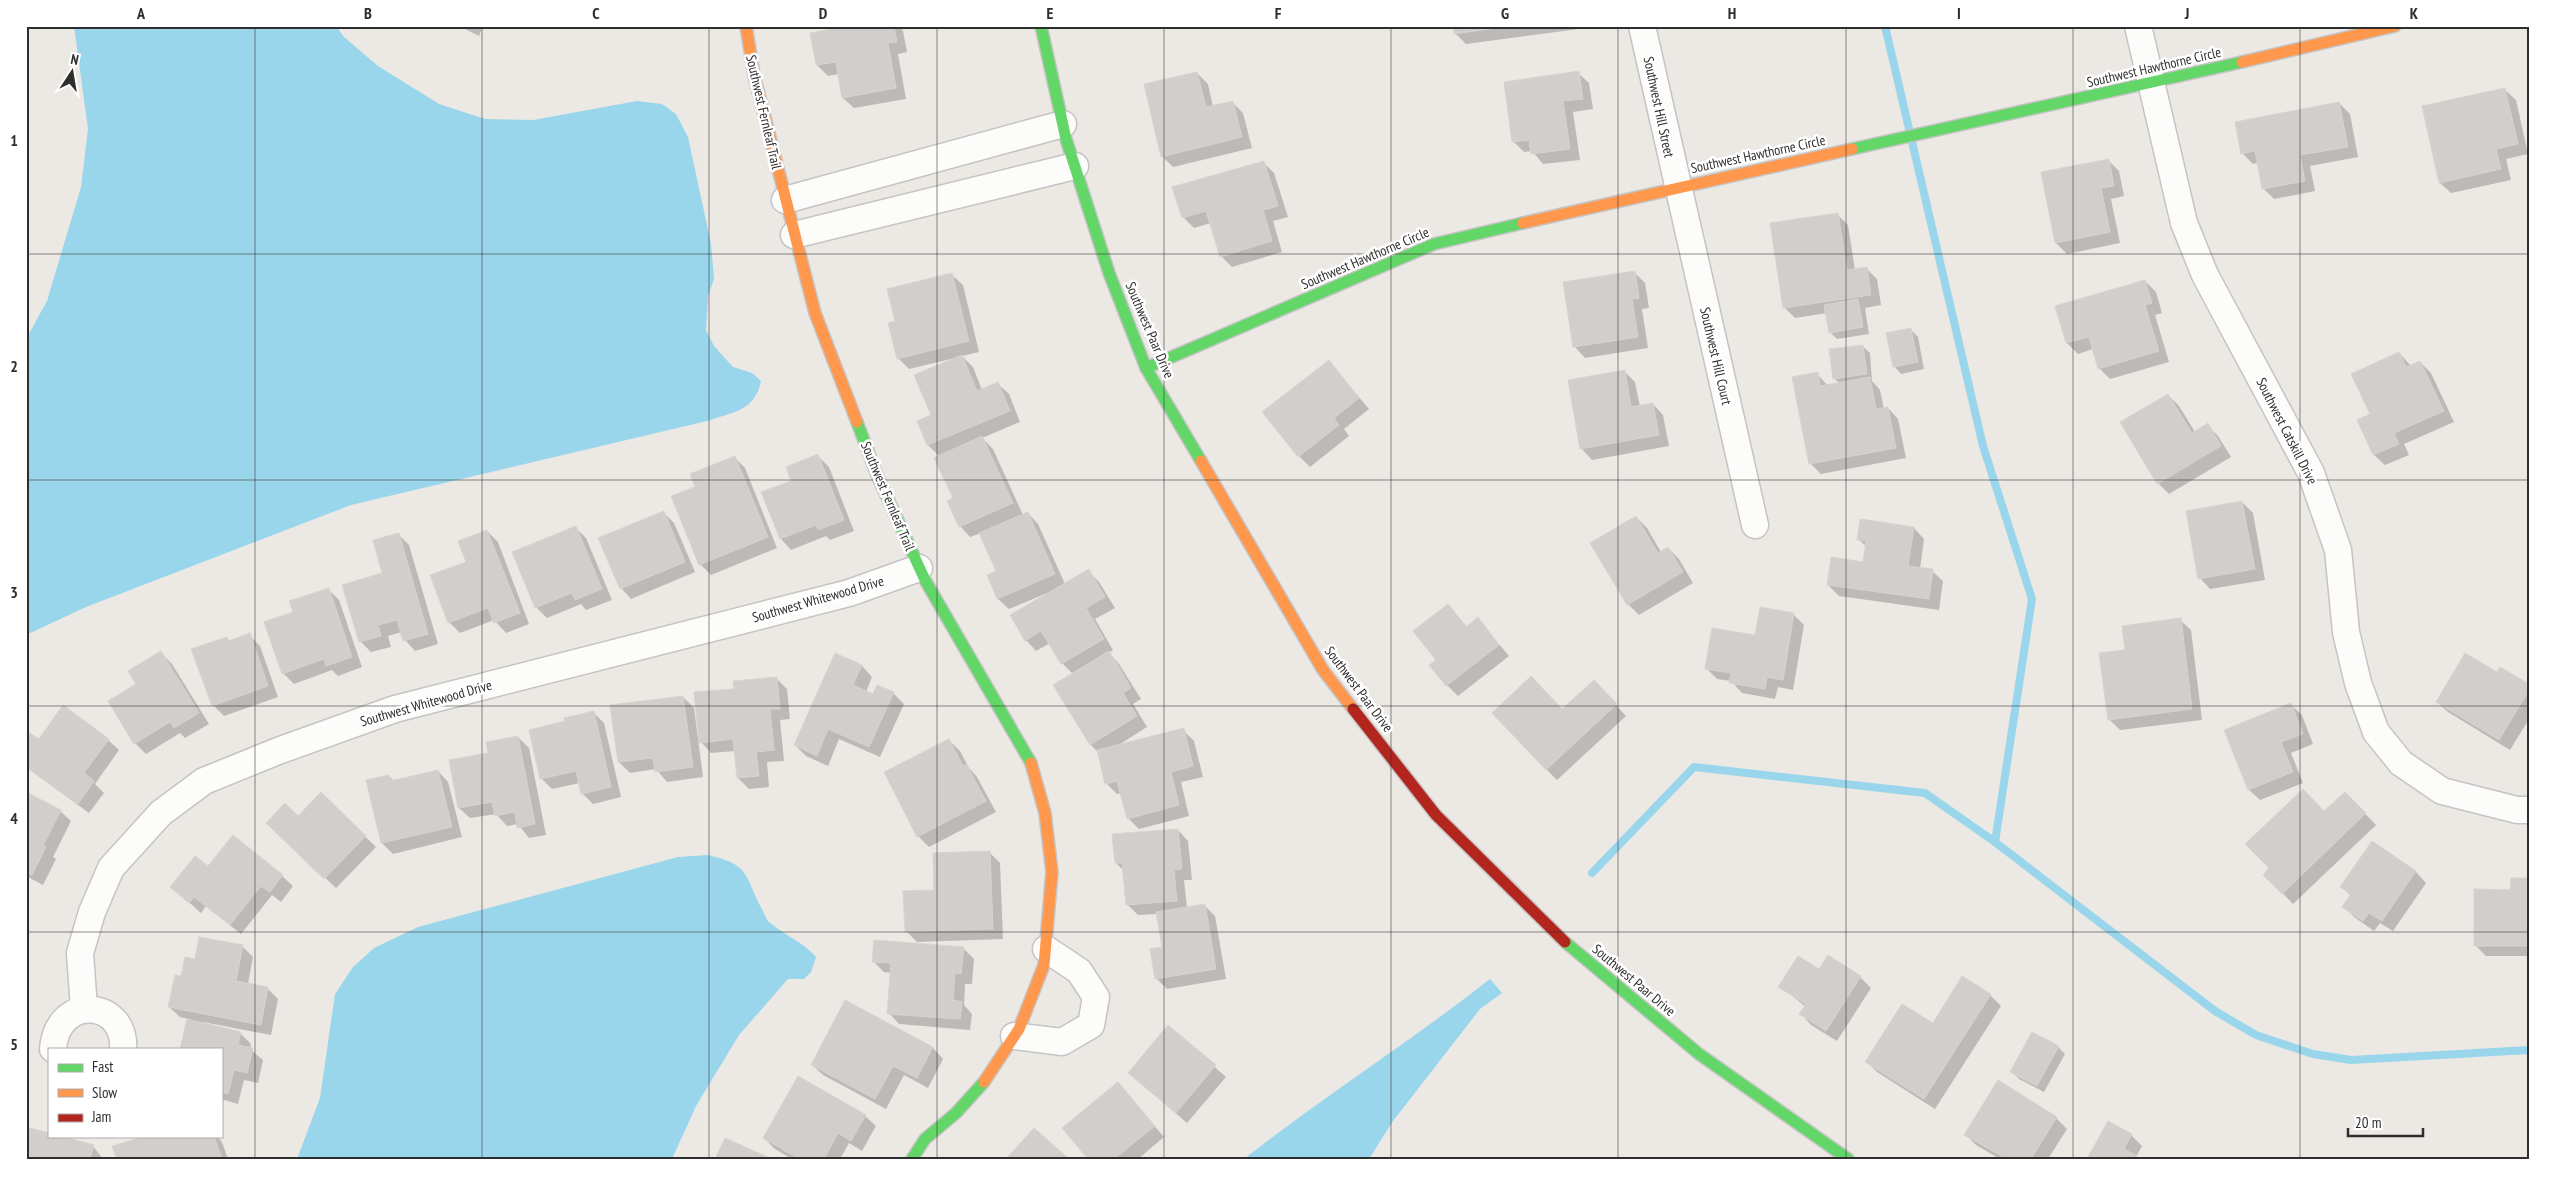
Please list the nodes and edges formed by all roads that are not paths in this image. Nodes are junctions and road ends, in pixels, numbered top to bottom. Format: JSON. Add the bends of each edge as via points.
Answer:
{"nodes":[{"id":1,"x":746,"y":26,"type":"edge"},
{"id":2,"x":1041,"y":26,"type":"edge"},
{"id":3,"x":1642,"y":26,"type":"edge"},
{"id":4,"x":2138,"y":26,"type":"edge"},
{"id":5,"x":2394,"y":26,"type":"edge"},
{"id":6,"x":2150,"y":83,"type":"junction"},
{"id":7,"x":1063,"y":124,"type":"junction"},
{"id":8,"x":1075,"y":166,"type":"junction"},
{"id":9,"x":1677,"y":187,"type":"junction"},
{"id":10,"x":785,"y":200,"type":"junction"},
{"id":11,"x":794,"y":235,"type":"junction"},
{"id":12,"x":1146,"y":368,"type":"junction"},
{"id":13,"x":1755,"y":525,"type":"dead end"},
{"id":14,"x":919,"y":568,"type":"junction"},
{"id":15,"x":2529,"y":810,"type":"edge"},
{"id":16,"x":1046,"y":949,"type":"junction"},
{"id":17,"x":84,"y":1009,"type":"junction"},
{"id":18,"x":1014,"y":1036,"type":"junction"},
{"id":19,"x":54,"y":1048,"type":"edge"},
{"id":20,"x":123,"y":1048,"type":"edge"},
{"id":21,"x":912,"y":1159,"type":"edge"},
{"id":22,"x":1848,"y":1159,"type":"edge"}],
"edges":[{"from":1,"to":10,"type":"street","name":"Southwest Fernleaf Trail","via":[[754,75]]},
{"from":2,"to":7,"type":"street","name":"Southwest Paar Drive"},
{"from":3,"to":9,"type":"street","name":"Southwest Hill Street"},
{"from":4,"to":6,"type":"street","name":"Southwest Catskill Drive"},
{"from":5,"to":6,"type":"street","name":"Southwest Hawthorne Circle"},
{"from":6,"to":9,"type":"street","name":"Southwest Hawthorne Circle"},
{"from":6,"to":15,"type":"street","name":"Southwest Catskill Drive","via":[[2184,223],[2205,275],[2314,481],[2338,550],[2346,632],[2358,683],[2376,732],[2401,762],[2442,791]]},
{"from":7,"to":8,"type":"street","name":"Southwest Paar Drive"},
{"from":7,"to":10,"type":"street"},
{"from":8,"to":11,"type":"street"},
{"from":8,"to":12,"type":"street","name":"Southwest Paar Drive","via":[[1109,273]]},
{"from":9,"to":12,"type":"street","name":"Southwest Hawthorne Circle","via":[[1434,244]]},
{"from":9,"to":13,"type":"street","name":"Southwest Hill Court"},
{"from":10,"to":11,"type":"street","name":"Southwest Fernleaf Trail"},
{"from":11,"to":14,"type":"street","name":"Southwest Fernleaf Trail","via":[[819,322],[877,475]]},
{"from":12,"to":22,"type":"street","name":"Southwest Paar Drive","via":[[1323,670],[1436,815],[1558,936],[1699,1054]]},
{"from":14,"to":16,"type":"street","name":"Southwest Fernleaf Trail","via":[[1033,767],[1045,813],[1052,872]]},
{"from":14,"to":17,"type":"street","name":"Southwest Whitewood Drive","via":[[850,593],[395,709],[204,781],[161,813],[111,868],[92,912],[80,953]]},
{"from":16,"to":18,"type":"street","name":"Southwest Fernleaf Trail","via":[[1044,965]]},
{"from":16,"to":18,"type":"street","via":[[1079,971],[1096,997],[1091,1025],[1062,1042]]},
{"from":17,"to":19,"type":"street","via":[[60,1023],[54,1035]]},
{"from":17,"to":20,"type":"street","via":[[110,1017],[120,1027]]},
{"from":18,"to":21,"type":"street","name":"Southwest Fernleaf Trail","via":[[984,1082],[956,1113],[925,1139]]}]}
